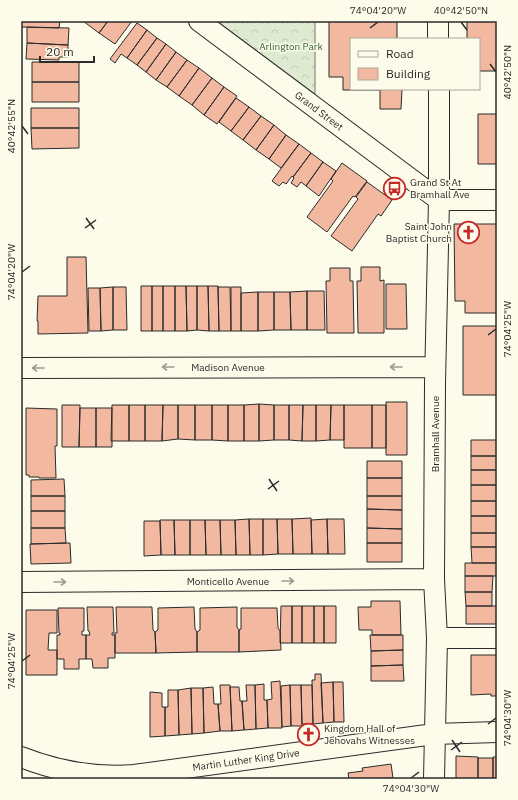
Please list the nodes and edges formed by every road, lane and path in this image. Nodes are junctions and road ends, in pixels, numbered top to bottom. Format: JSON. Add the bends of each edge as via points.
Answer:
{"nodes":[{"id":1,"x":199,"y":21,"type":"edge"},
{"id":2,"x":438,"y":21,"type":"edge"},
{"id":3,"x":438,"y":38,"type":"edge"},
{"id":4,"x":439,"y":90,"type":"edge"},
{"id":5,"x":439,"y":200,"type":"junction"},
{"id":6,"x":497,"y":200,"type":"edge"},
{"id":7,"x":435,"y":367,"type":"junction"},
{"id":8,"x":21,"y":368,"type":"edge"},
{"id":9,"x":434,"y":579,"type":"junction"},
{"id":10,"x":21,"y":582,"type":"edge"},
{"id":11,"x":437,"y":638,"type":"junction"},
{"id":12,"x":497,"y":638,"type":"edge"},
{"id":13,"x":497,"y":732,"type":"edge"},
{"id":14,"x":434,"y":734,"type":"junction"},
{"id":15,"x":21,"y":758,"type":"edge"},
{"id":16,"x":434,"y":779,"type":"edge"}],
"edges":[{"from":1,"to":5,"type":"street","name":"Grand Street"},
{"from":2,"to":3,"type":"street"},
{"from":4,"to":5,"type":"street","name":"Bramhall Avenue"},
{"from":5,"to":6,"type":"street"},
{"from":5,"to":7,"type":"street","name":"Bramhall Avenue"},
{"from":7,"to":8,"type":"street","name":"Madison Avenue","one_way":true},
{"from":7,"to":9,"type":"street","name":"Bramhall Avenue"},
{"from":10,"to":9,"type":"street","name":"Monticello Avenue","one_way":true},
{"from":9,"to":11,"type":"street","name":"Bramhall Avenue"},
{"from":11,"to":12,"type":"street"},
{"from":11,"to":14,"type":"street","name":"Bramhall Avenue"},
{"from":13,"to":14,"type":"street","name":"Martin Luther King Drive"},
{"from":14,"to":15,"type":"street","name":"Martin Luther King Drive","via":[[114,776],[88,775],[43,766]]},
{"from":14,"to":16,"type":"street","name":"Bramhall Avenue"}]}
